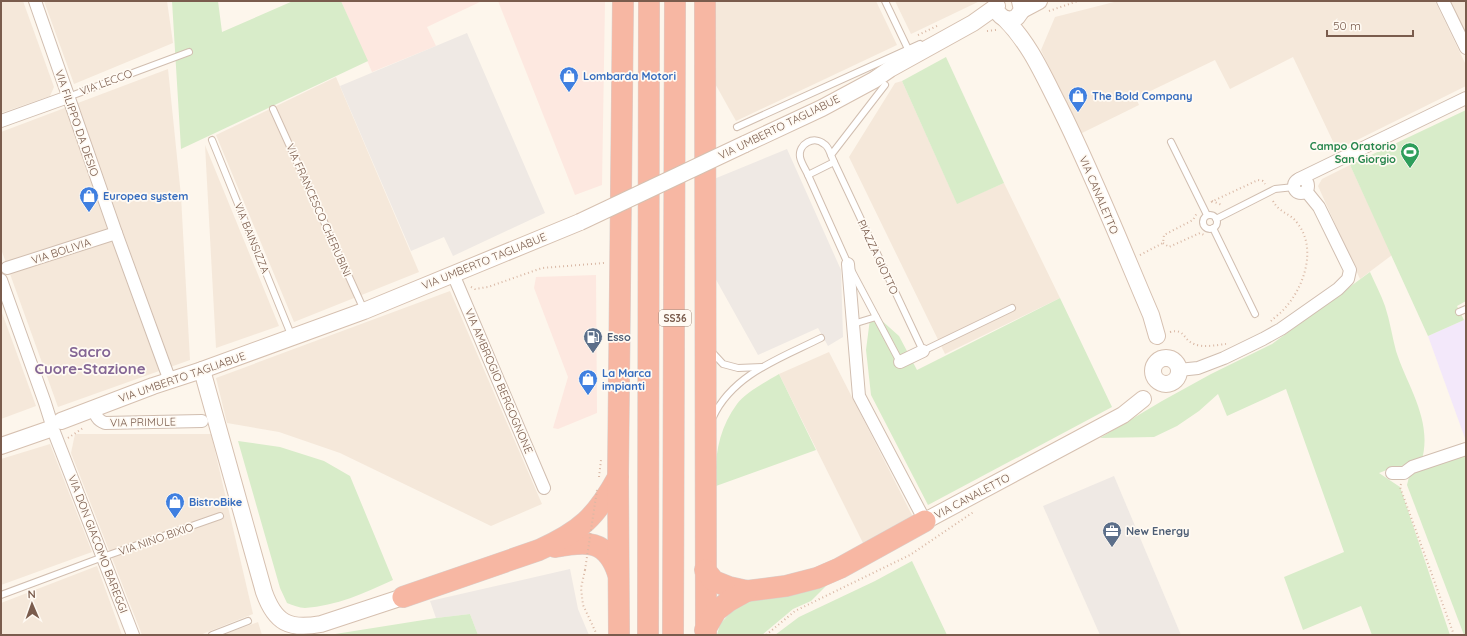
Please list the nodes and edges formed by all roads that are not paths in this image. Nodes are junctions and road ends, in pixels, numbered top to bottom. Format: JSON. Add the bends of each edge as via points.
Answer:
{"nodes":[{"id":1,"x":35,"y":1,"type":"edge"},
{"id":2,"x":623,"y":1,"type":"edge"},
{"id":3,"x":649,"y":1,"type":"edge"},
{"id":4,"x":675,"y":1,"type":"edge"},
{"id":5,"x":704,"y":1,"type":"edge"},
{"id":6,"x":885,"y":1,"type":"edge"},
{"id":7,"x":1039,"y":1,"type":"edge"},
{"id":8,"x":1443,"y":1,"type":"edge"},
{"id":9,"x":1000,"y":8,"type":"edge"},
{"id":10,"x":1021,"y":8,"type":"edge"},
{"id":11,"x":972,"y":23,"type":"junction"},
{"id":12,"x":1466,"y":48,"type":"edge"},
{"id":13,"x":908,"y":49,"type":"junction"},
{"id":14,"x":189,"y":52,"type":"dead end"},
{"id":15,"x":1034,"y":56,"type":"junction"},
{"id":16,"x":875,"y":78,"type":"junction"},
{"id":17,"x":68,"y":96,"type":"junction"},
{"id":18,"x":1466,"y":98,"type":"edge"},
{"id":19,"x":273,"y":109,"type":"dead end"},
{"id":20,"x":1,"y":121,"type":"edge"},
{"id":21,"x":737,"y":127,"type":"dead end"},
{"id":22,"x":212,"y":140,"type":"dead end"},
{"id":23,"x":1171,"y":142,"type":"dead end"},
{"id":24,"x":831,"y":155,"type":"junction"},
{"id":25,"x":834,"y":162,"type":"junction"},
{"id":26,"x":808,"y":175,"type":"junction"},
{"id":27,"x":1296,"y":183,"type":"junction"},
{"id":28,"x":1207,"y":215,"type":"junction"},
{"id":29,"x":1216,"y":219,"type":"junction"},
{"id":30,"x":1213,"y":228,"type":"junction"},
{"id":31,"x":116,"y":233,"type":"junction"},
{"id":32,"x":848,"y":264,"type":"junction"},
{"id":33,"x":4,"y":267,"type":"edge"},
{"id":34,"x":453,"y":274,"type":"junction"},
{"id":35,"x":2,"y":282,"type":"edge"},
{"id":36,"x":1012,"y":308,"type":"dead end"},
{"id":37,"x":1466,"y":309,"type":"edge"},
{"id":38,"x":364,"y":311,"type":"junction"},
{"id":39,"x":1459,"y":312,"type":"dead end"},
{"id":40,"x":1256,"y":314,"type":"dead end"},
{"id":41,"x":876,"y":317,"type":"junction"},
{"id":42,"x":853,"y":324,"type":"junction"},
{"id":43,"x":1157,"y":336,"type":"junction"},
{"id":44,"x":292,"y":337,"type":"junction"},
{"id":45,"x":821,"y":338,"type":"dead end"},
{"id":46,"x":704,"y":341,"type":"junction"},
{"id":47,"x":923,"y":351,"type":"junction"},
{"id":48,"x":900,"y":362,"type":"joint"},
{"id":49,"x":763,"y":366,"type":"junction"},
{"id":50,"x":1154,"y":368,"type":"junction"},
{"id":51,"x":202,"y":370,"type":"junction"},
{"id":52,"x":1174,"y":371,"type":"junction"},
{"id":53,"x":170,"y":381,"type":"junction"},
{"id":54,"x":1143,"y":399,"type":"junction"},
{"id":55,"x":88,"y":410,"type":"junction"},
{"id":56,"x":202,"y":421,"type":"dead end"},
{"id":57,"x":56,"y":426,"type":"junction"},
{"id":58,"x":705,"y":433,"type":"junction"},
{"id":59,"x":1,"y":446,"type":"edge"},
{"id":60,"x":1466,"y":449,"type":"edge"},
{"id":61,"x":1398,"y":473,"type":"road end"},
{"id":62,"x":618,"y":476,"type":"junction"},
{"id":63,"x":544,"y":488,"type":"dead end"},
{"id":64,"x":220,"y":516,"type":"dead end"},
{"id":65,"x":925,"y":521,"type":"junction"},
{"id":66,"x":539,"y":550,"type":"junction"},
{"id":67,"x":103,"y":557,"type":"junction"},
{"id":68,"x":705,"y":570,"type":"junction"},
{"id":69,"x":619,"y":580,"type":"junction"},
{"id":70,"x":747,"y":590,"type":"junction"},
{"id":71,"x":1,"y":594,"type":"edge"},
{"id":72,"x":403,"y":597,"type":"joint"},
{"id":73,"x":248,"y":621,"type":"dead end"},
{"id":74,"x":706,"y":632,"type":"edge"},
{"id":75,"x":133,"y":635,"type":"edge"},
{"id":76,"x":212,"y":635,"type":"edge"},
{"id":77,"x":619,"y":635,"type":"edge"},
{"id":78,"x":648,"y":635,"type":"edge"},
{"id":79,"x":674,"y":635,"type":"edge"}],
"edges":[{"from":1,"to":17,"type":"street","name":"VIA FILIPPO DA DESIO"},
{"from":2,"to":62,"type":"highway"},
{"from":3,"to":78,"type":"highway","number":"SS36"},
{"from":4,"to":79,"type":"highway","number":"SS36"},
{"from":5,"to":46,"type":"highway"},
{"from":6,"to":13,"type":"lane"},
{"from":7,"to":10,"type":"street"},
{"from":8,"to":12,"type":"street"},
{"from":9,"to":10,"type":"street","name":"VIA UMBERTO TAGLIABUE","via":[[1014,19]]},
{"from":9,"to":11,"type":"street","name":"VIA UMBERTO TAGLIABUE"},
{"from":9,"to":15,"type":"street","name":"VIA CANALETTO"},
{"from":10,"to":15,"type":"street","name":"VIA CANALETTO","via":[[1023,26]]},
{"from":11,"to":13,"type":"lane","name":"VIA UMBERTO TAGLIABUE"},
{"from":11,"to":16,"type":"street","name":"VIA UMBERTO TAGLIABUE"},
{"from":13,"to":16,"type":"lane","name":"VIA UMBERTO TAGLIABUE"},
{"from":14,"to":17,"type":"lane","name":"VIA LECCO"},
{"from":15,"to":43,"type":"street","name":"VIA CANALETTO","via":[[1073,134],[1151,315]]},
{"from":16,"to":21,"type":"lane","name":"VIA UMBERTO TAGLIABUE"},
{"from":16,"to":24,"type":"lane"},
{"from":16,"to":34,"type":"street","name":"VIA UMBERTO TAGLIABUE","bridge":true,"via":[[810,114],[580,222]]},
{"from":17,"to":20,"type":"street","name":"VIA LECCO"},
{"from":17,"to":31,"type":"street","name":"VIA FILIPPO DA DESIO"},
{"from":18,"to":27,"type":"street"},
{"from":19,"to":38,"type":"lane","name":"VIA FRANCESCO CHERUBINI"},
{"from":22,"to":44,"type":"lane","name":"VIA BAINSIZZA"},
{"from":23,"to":28,"type":"lane"},
{"from":24,"to":25,"type":"lane"},
{"from":24,"to":26,"type":"lane","via":[[826,145],[818,141],[810,141],[803,145],[800,160]]},
{"from":25,"to":26,"type":"lane"},
{"from":25,"to":47,"type":"lane","name":"PIAZZA GIOTTO"},
{"from":26,"to":32,"type":"lane"},
{"from":27,"to":29,"type":"lane","via":[[1269,192]]},
{"from":27,"to":52,"type":"street","via":[[1298,192],[1306,191],[1319,207],[1350,270],[1348,279],[1306,312],[1263,340],[1198,368]]},
{"from":28,"to":29,"type":"lane","via":[[1212,215]]},
{"from":28,"to":30,"type":"lane","via":[[1203,225],[1206,228]]},
{"from":29,"to":30,"type":"lane"},
{"from":30,"to":40,"type":"lane"},
{"from":31,"to":33,"type":"street","name":"VIA BOLIVIA"},
{"from":31,"to":53,"type":"street","name":"VIA FILIPPO DA DESIO"},
{"from":32,"to":41,"type":"lane"},
{"from":32,"to":42,"type":"street"},
{"from":33,"to":35,"type":"street"},
{"from":34,"to":38,"type":"street","name":"VIA UMBERTO TAGLIABUE"},
{"from":34,"to":63,"type":"street","name":"VIA AMBROGIO BERGOGNONE"},
{"from":35,"to":57,"type":"street","via":[[45,403]]},
{"from":36,"to":47,"type":"lane"},
{"from":37,"to":39,"type":"lane"},
{"from":38,"to":44,"type":"street","name":"VIA UMBERTO TAGLIABUE"},
{"from":41,"to":42,"type":"lane"},
{"from":41,"to":48,"type":"lane"},
{"from":42,"to":65,"type":"street","via":[[859,396]]},
{"from":43,"to":50,"type":"street","name":"VIA CANALETTO"},
{"from":43,"to":52,"type":"street","name":"VIA CANALETTO"},
{"from":44,"to":51,"type":"street","name":"VIA UMBERTO TAGLIABUE"},
{"from":45,"to":49,"type":"lane"},
{"from":46,"to":49,"type":"lane","via":[[723,364],[738,368]]},
{"from":46,"to":58,"type":"highway"},
{"from":47,"to":48,"type":"street"},
{"from":49,"to":58,"type":"lane","via":[[740,382],[728,395],[716,410]]},
{"from":50,"to":52,"type":"street","via":[[1164,358]]},
{"from":50,"to":52,"type":"street","via":[[1154,374],[1159,381],[1166,383]]},
{"from":50,"to":54,"type":"street","name":"VIA CANALETTO"},
{"from":51,"to":53,"type":"street","name":"VIA UMBERTO TAGLIABUE"},
{"from":51,"to":72,"type":"street","via":[[264,592],[273,613],[285,622],[310,626]]},
{"from":52,"to":54,"type":"street","name":"VIA CANALETTO"},
{"from":53,"to":55,"type":"street","name":"VIA UMBERTO TAGLIABUE"},
{"from":54,"to":65,"type":"street","name":"VIA CANALETTO","via":[[1123,415]]},
{"from":55,"to":56,"type":"street","name":"VIA PRIMULE","via":[[99,421],[105,423]]},
{"from":55,"to":57,"type":"street","name":"VIA UMBERTO TAGLIABUE"},
{"from":57,"to":59,"type":"street","name":"VIA UMBERTO TAGLIABUE"},
{"from":57,"to":67,"type":"street","name":"VIA DON GIACOMO BAREGGI","via":[[63,453]]},
{"from":58,"to":68,"type":"highway"},
{"from":60,"to":61,"type":"street"},
{"from":62,"to":66,"type":"highway","via":[[594,515],[576,531]]},
{"from":62,"to":69,"type":"highway"},
{"from":64,"to":67,"type":"lane","name":"VIA NINO BIXIO"},
{"from":65,"to":70,"type":"highway","via":[[817,578],[786,586]]},
{"from":66,"to":69,"type":"highway","via":[[584,543],[602,548],[614,562]]},
{"from":66,"to":72,"type":"highway"},
{"from":67,"to":71,"type":"lane","name":"VIA NINO BIXIO"},
{"from":67,"to":75,"type":"street","name":"VIA DON GIACOMO BAREGGI"},
{"from":68,"to":70,"type":"highway","via":[[714,581],[729,588]]},
{"from":68,"to":74,"type":"highway"},
{"from":69,"to":77,"type":"highway"},
{"from":70,"to":74,"type":"highway","via":[[716,611]]},
{"from":73,"to":76,"type":"lane"}]}
